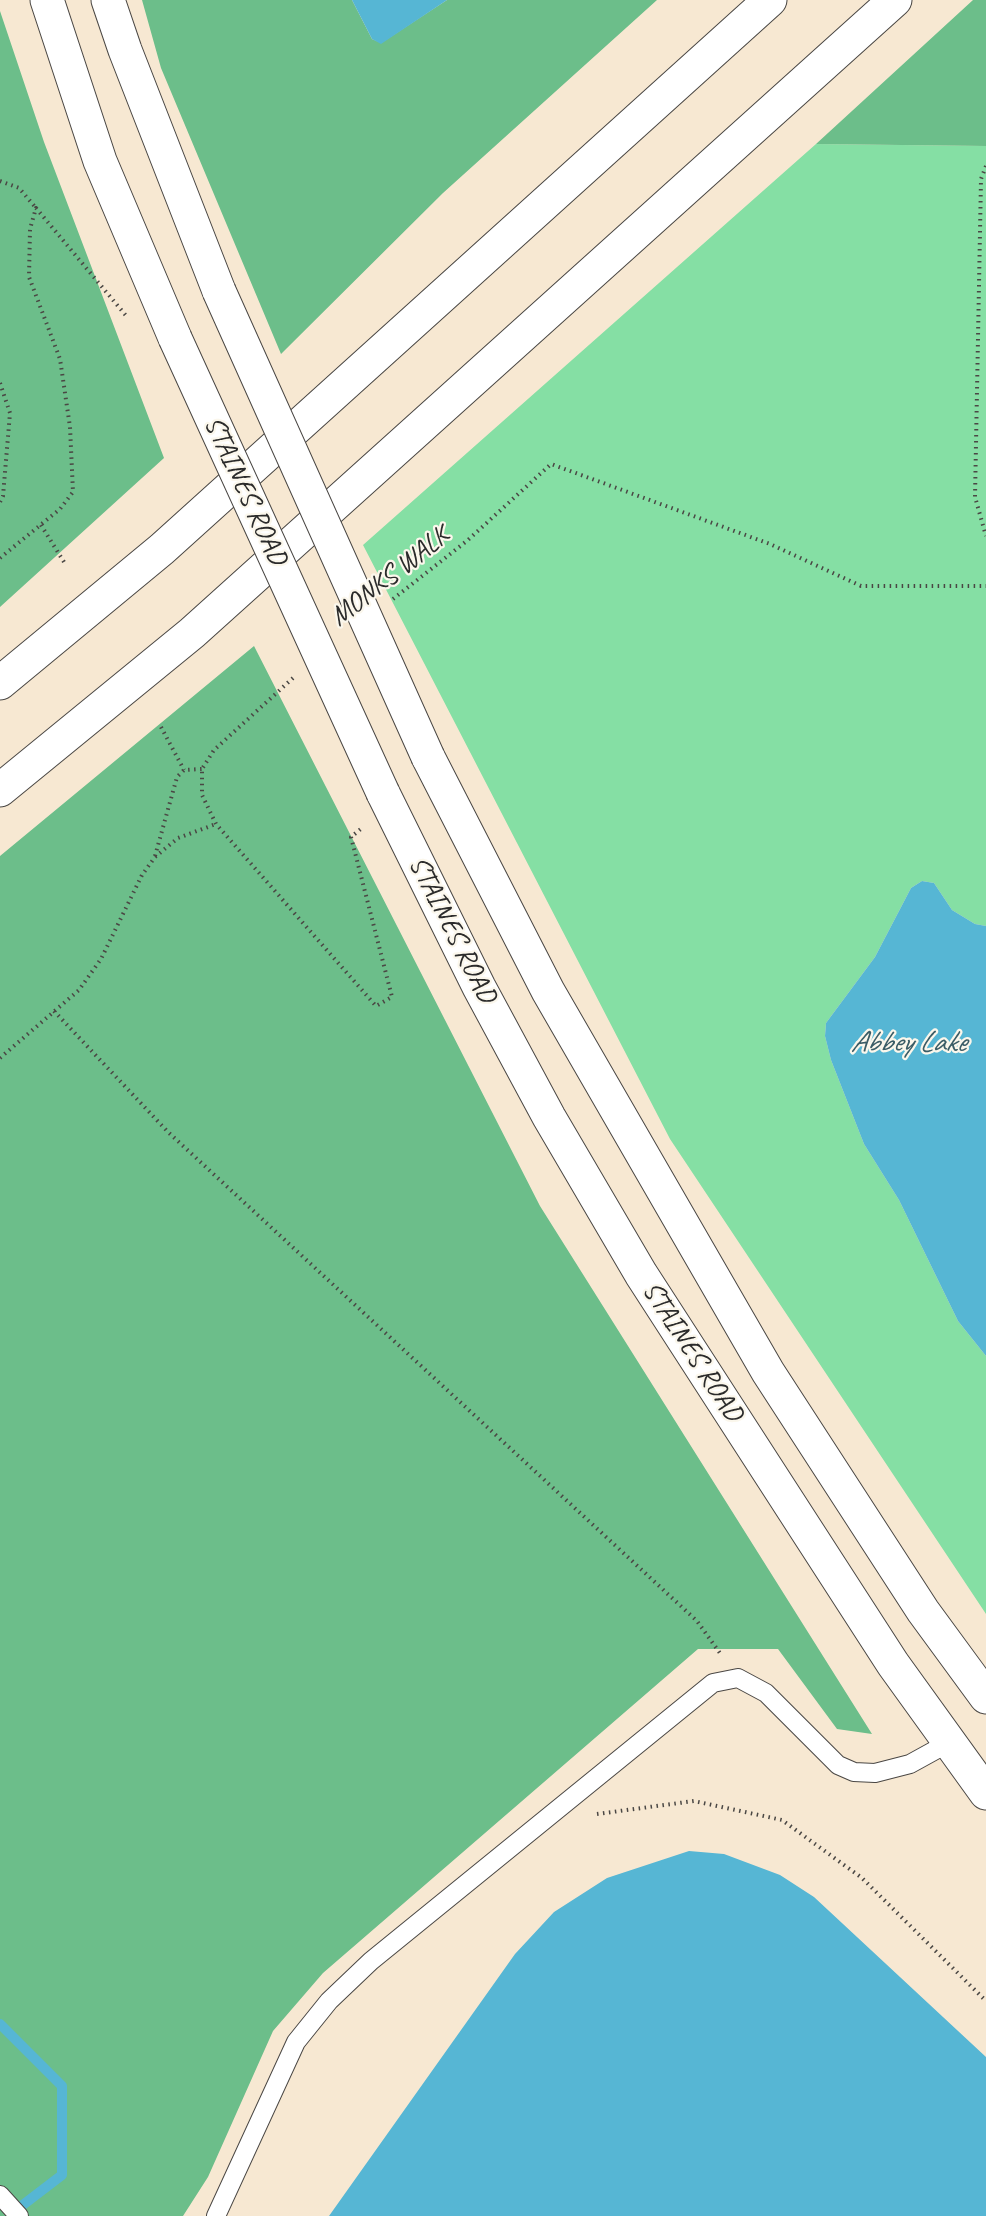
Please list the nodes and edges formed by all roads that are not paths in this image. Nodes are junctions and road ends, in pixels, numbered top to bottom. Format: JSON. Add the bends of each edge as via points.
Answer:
{"nodes":[{"id":1,"x":46,"y":0,"type":"edge"},
{"id":2,"x":108,"y":0,"type":"edge"},
{"id":3,"x":770,"y":0,"type":"edge"},
{"id":4,"x":895,"y":0,"type":"edge"},
{"id":5,"x":0,"y":683,"type":"edge"},
{"id":6,"x":0,"y":790,"type":"edge"},
{"id":7,"x":986,"y":1697,"type":"edge"},
{"id":8,"x":950,"y":1742,"type":"junction"},
{"id":9,"x":986,"y":1793,"type":"edge"},
{"id":10,"x":0,"y":2195,"type":"edge"},
{"id":11,"x":19,"y":2216,"type":"edge"},
{"id":12,"x":216,"y":2216,"type":"edge"}],
"edges":[{"from":1,"to":8,"type":"main road","name":"STAINES ROAD","bridge":true,"via":[[100,161],[175,338],[383,793],[484,997],[642,1274],[893,1664]]},
{"from":2,"to":7,"type":"main road","name":"STAINES ROAD","bridge":true,"via":[[219,291],[428,757],[548,991],[768,1372],[923,1611]]},
{"from":3,"to":5,"type":"main road","via":[[162,549]]},
{"from":4,"to":6,"type":"main road","via":[[192,633]]},
{"from":8,"to":9,"type":"main road","name":"STAINES ROAD"},
{"from":8,"to":12,"type":"lane","via":[[910,1764],[875,1773],[854,1772],[838,1765],[766,1693],[738,1678],[713,1683],[371,1961],[329,2001],[296,2042]]},
{"from":10,"to":11,"type":"lane"}]}
